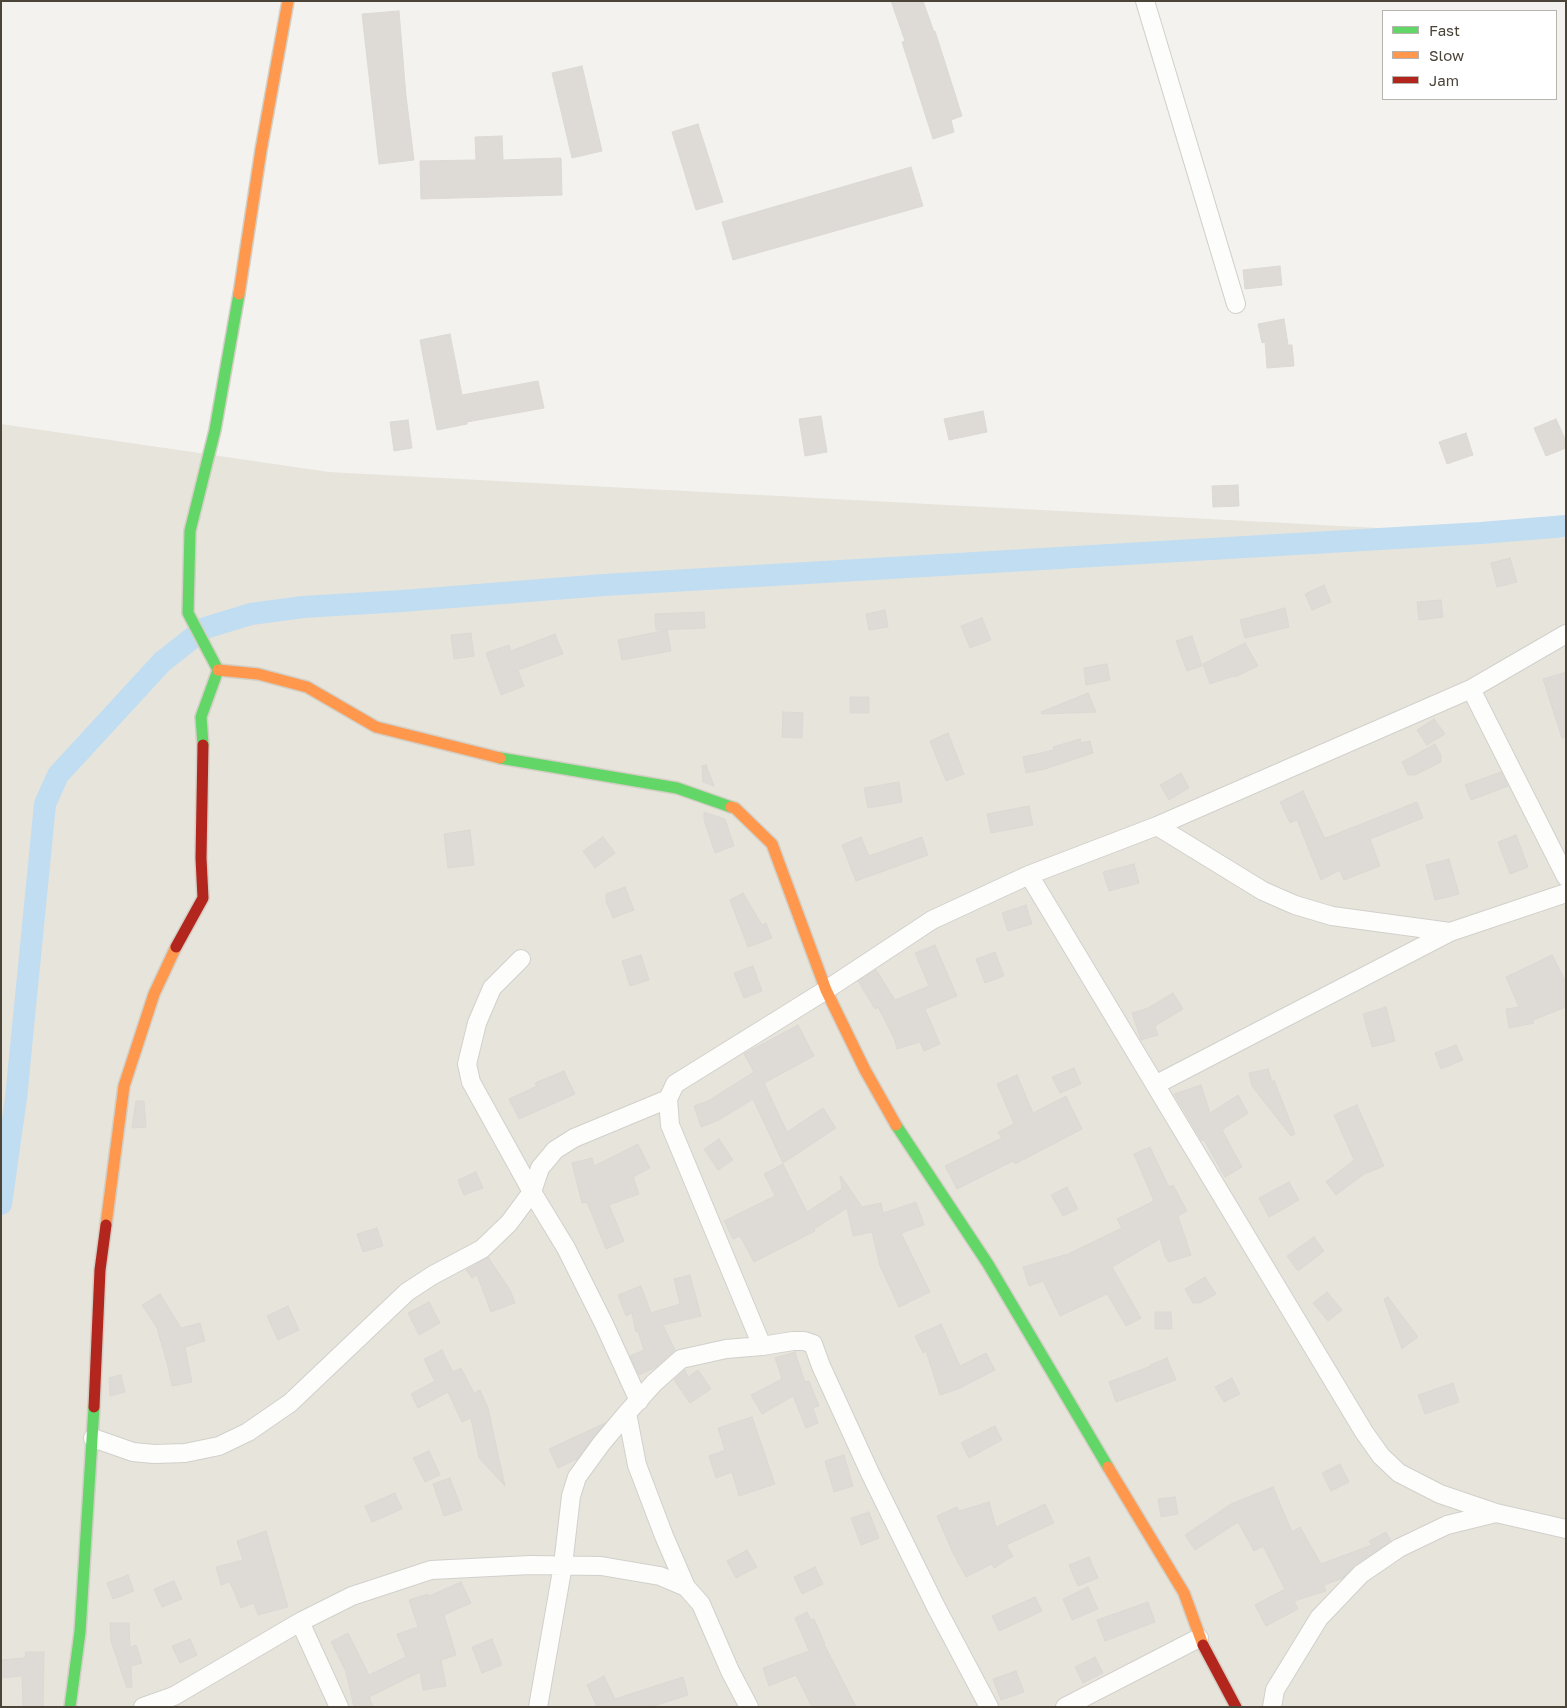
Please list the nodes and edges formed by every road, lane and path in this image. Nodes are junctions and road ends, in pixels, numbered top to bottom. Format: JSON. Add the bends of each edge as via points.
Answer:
{"nodes":[{"id":1,"x":288,"y":1,"type":"edge"},
{"id":2,"x":1145,"y":1,"type":"edge"},
{"id":3,"x":1236,"y":304,"type":"dead end"},
{"id":4,"x":1566,"y":634,"type":"edge"},
{"id":5,"x":218,"y":670,"type":"junction"},
{"id":6,"x":1470,"y":689,"type":"junction"},
{"id":7,"x":1157,"y":826,"type":"junction"},
{"id":8,"x":1029,"y":875,"type":"junction"},
{"id":9,"x":1566,"y":877,"type":"edge"},
{"id":10,"x":1566,"y":893,"type":"edge"},
{"id":11,"x":1450,"y":932,"type":"junction"},
{"id":12,"x":521,"y":959,"type":"dead end"},
{"id":13,"x":826,"y":990,"type":"junction"},
{"id":14,"x":1155,"y":1085,"type":"junction"},
{"id":15,"x":668,"y":1099,"type":"junction"},
{"id":16,"x":532,"y":1192,"type":"junction"},
{"id":17,"x":762,"y":1346,"type":"junction"},
{"id":18,"x":633,"y":1407,"type":"junction"},
{"id":19,"x":93,"y":1438,"type":"junction"},
{"id":20,"x":1496,"y":1514,"type":"junction"},
{"id":21,"x":1566,"y":1530,"type":"edge"},
{"id":22,"x":563,"y":1566,"type":"junction"},
{"id":23,"x":686,"y":1587,"type":"junction"},
{"id":24,"x":300,"y":1622,"type":"junction"},
{"id":25,"x":1199,"y":1638,"type":"junction"},
{"id":26,"x":70,"y":1707,"type":"edge"},
{"id":27,"x":143,"y":1707,"type":"edge"},
{"id":28,"x":339,"y":1707,"type":"edge"},
{"id":29,"x":538,"y":1707,"type":"edge"},
{"id":30,"x":749,"y":1707,"type":"edge"},
{"id":31,"x":988,"y":1707,"type":"edge"},
{"id":32,"x":1065,"y":1707,"type":"edge"},
{"id":33,"x":1236,"y":1707,"type":"edge"},
{"id":34,"x":1272,"y":1707,"type":"edge"}],
"edges":[{"from":1,"to":5,"type":"street","via":[[215,430],[190,531],[188,613]]},
{"from":2,"to":3,"type":"street"},
{"from":4,"to":6,"type":"street"},
{"from":5,"to":13,"type":"street","via":[[258,674],[307,687],[376,727],[492,757],[677,788],[735,808],[772,844]]},
{"from":5,"to":19,"type":"street","via":[[201,716],[204,755],[203,898],[154,994],[124,1086],[100,1270]]},
{"from":6,"to":7,"type":"street"},
{"from":6,"to":9,"type":"street"},
{"from":7,"to":8,"type":"street"},
{"from":7,"to":11,"type":"street","via":[[1263,890],[1295,905],[1332,916]]},
{"from":8,"to":13,"type":"street","via":[[932,920]]},
{"from":8,"to":14,"type":"street"},
{"from":10,"to":11,"type":"street"},
{"from":11,"to":14,"type":"street"},
{"from":12,"to":16,"type":"street","via":[[492,988],[477,1023],[468,1064],[471,1082]]},
{"from":13,"to":15,"type":"street","via":[[675,1084]]},
{"from":13,"to":25,"type":"street","via":[[865,1070],[905,1140],[988,1264],[1184,1593],[1194,1615]]},
{"from":14,"to":20,"type":"street","via":[[1381,1456],[1399,1473],[1440,1494]]},
{"from":15,"to":16,"type":"street","via":[[574,1138],[555,1150],[540,1168]]},
{"from":15,"to":17,"type":"street","via":[[670,1125]]},
{"from":16,"to":18,"type":"street","via":[[566,1248],[604,1324]]},
{"from":16,"to":19,"type":"street","via":[[509,1223],[482,1249],[407,1292],[290,1403],[248,1432],[219,1446],[185,1453],[132,1452]]},
{"from":17,"to":18,"type":"street","via":[[726,1349],[681,1360]]},
{"from":17,"to":31,"type":"street","via":[[793,1341],[813,1344],[870,1473]]},
{"from":18,"to":22,"type":"street","via":[[577,1477],[571,1496]]},
{"from":18,"to":23,"type":"street","via":[[637,1465]]},
{"from":19,"to":26,"type":"street","via":[[80,1632]]},
{"from":20,"to":21,"type":"street"},
{"from":20,"to":34,"type":"street","via":[[1447,1525],[1399,1548],[1361,1574],[1319,1618],[1275,1690]]},
{"from":22,"to":23,"type":"street","via":[[611,1568],[660,1576]]},
{"from":22,"to":24,"type":"street","via":[[431,1570],[352,1596]]},
{"from":22,"to":29,"type":"street"},
{"from":23,"to":30,"type":"street","via":[[701,1604]]},
{"from":24,"to":27,"type":"street","via":[[174,1696]]},
{"from":24,"to":28,"type":"street"},
{"from":25,"to":32,"type":"street"},
{"from":25,"to":33,"type":"street"}]}
